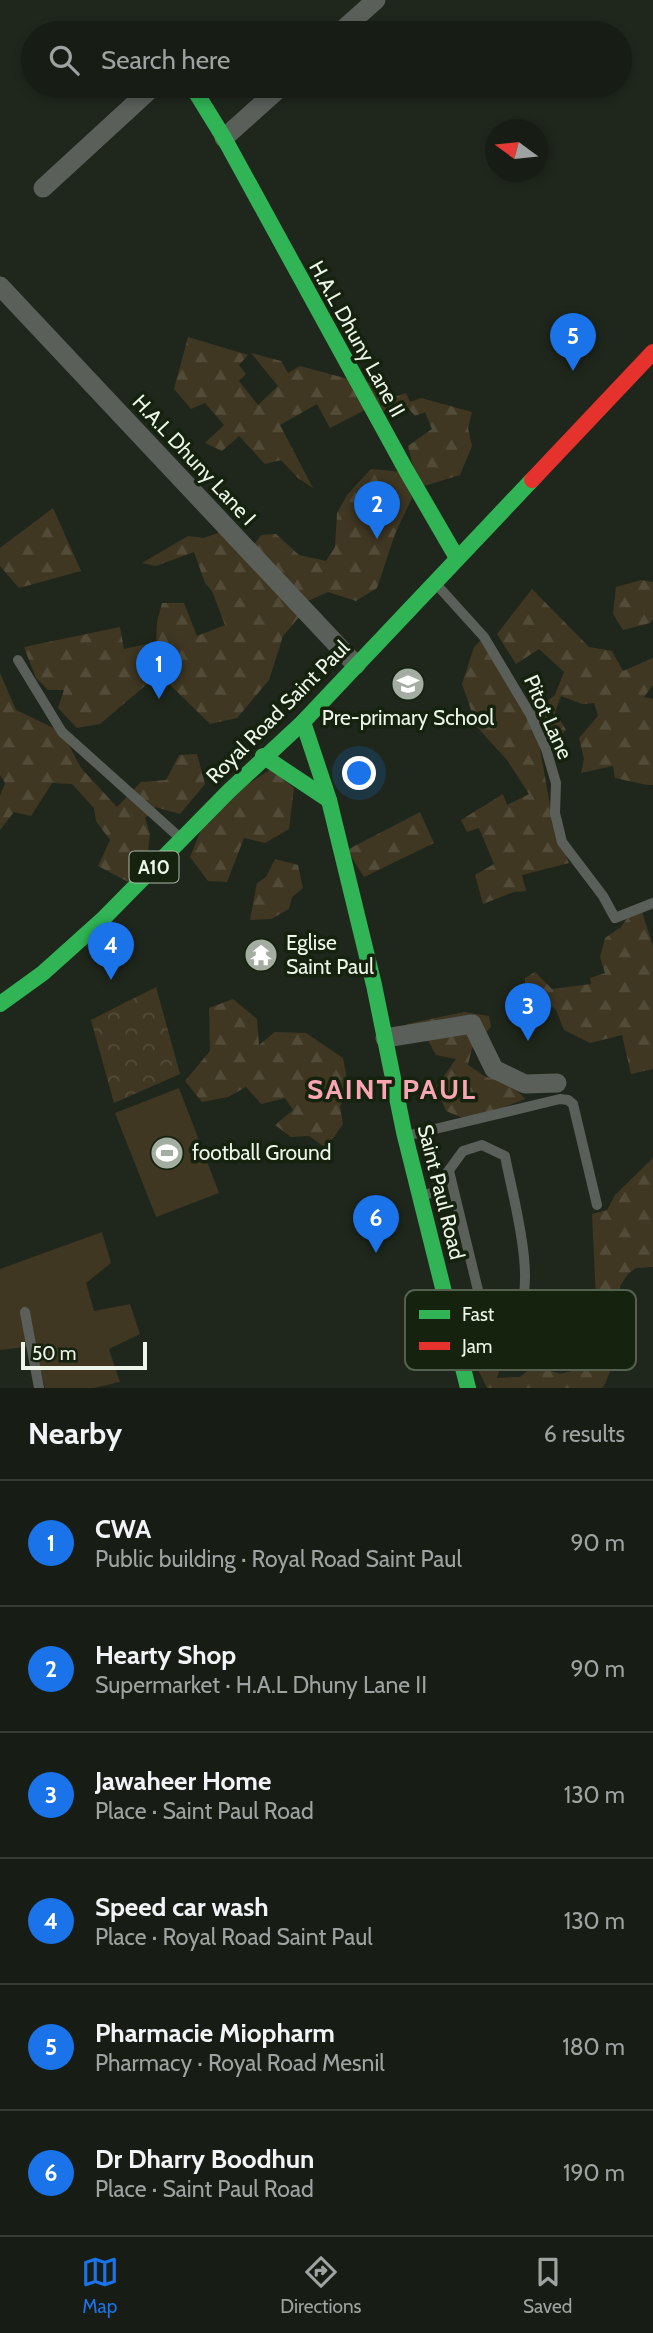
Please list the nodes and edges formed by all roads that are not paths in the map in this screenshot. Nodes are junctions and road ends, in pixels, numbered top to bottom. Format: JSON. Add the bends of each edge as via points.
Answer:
{"nodes":[{"id":1,"x":376,"y":0,"type":"edge"},
{"id":2,"x":353,"y":21,"type":"edge"},
{"id":3,"x":141,"y":98,"type":"edge"},
{"id":4,"x":199,"y":98,"type":"edge"},
{"id":5,"x":269,"y":98,"type":"edge"},
{"id":6,"x":224,"y":138,"type":"junction"},
{"id":7,"x":43,"y":188,"type":"dead end"},
{"id":8,"x":0,"y":286,"type":"edge"},
{"id":9,"x":653,"y":352,"type":"edge"},
{"id":10,"x":457,"y":558,"type":"junction"},
{"id":11,"x":434,"y":582,"type":"junction"},
{"id":12,"x":18,"y":660,"type":"dead end"},
{"id":13,"x":356,"y":665,"type":"junction"},
{"id":14,"x":303,"y":722,"type":"junction"},
{"id":15,"x":263,"y":756,"type":"junction"},
{"id":16,"x":329,"y":800,"type":"junction"},
{"id":17,"x":181,"y":839,"type":"junction"},
{"id":18,"x":653,"y":903,"type":"edge"},
{"id":19,"x":0,"y":1004,"type":"edge"},
{"id":20,"x":385,"y":1038,"type":"junction"},
{"id":21,"x":557,"y":1083,"type":"dead end"},
{"id":22,"x":405,"y":1136,"type":"junction"},
{"id":23,"x":449,"y":1171,"type":"junction"},
{"id":24,"x":420,"y":1197,"type":"junction"},
{"id":25,"x":597,"y":1205,"type":"dead end"},
{"id":26,"x":443,"y":1290,"type":"edge"},
{"id":27,"x":478,"y":1290,"type":"edge"},
{"id":28,"x":524,"y":1290,"type":"edge"},
{"id":29,"x":25,"y":1312,"type":"dead end"},
{"id":30,"x":463,"y":1370,"type":"edge"},
{"id":31,"x":39,"y":1388,"type":"edge"},
{"id":32,"x":468,"y":1388,"type":"edge"}],
"edges":[{"from":1,"to":2,"type":"street"},
{"from":3,"to":7,"type":"street"},
{"from":4,"to":6,"type":"main road","name":"H.A.L Dhuny Lane II"},
{"from":5,"to":6,"type":"street"},
{"from":6,"to":10,"type":"main road","name":"H.A.L Dhuny Lane II"},
{"from":8,"to":13,"type":"street","name":"H.A.L Dhuny Lane I"},
{"from":9,"to":10,"type":"main road","name":"Royal Road Saint Paul","number":"A10"},
{"from":10,"to":11,"type":"main road","name":"Royal Road Saint Paul","number":"A10"},
{"from":11,"to":13,"type":"main road","name":"Royal Road Saint Paul","number":"A10"},
{"from":11,"to":18,"type":"lane","name":"Pitot Lane","via":[[484,637],[530,714],[556,783],[555,813],[562,842],[615,918]]},
{"from":12,"to":17,"type":"lane","via":[[62,732]]},
{"from":13,"to":14,"type":"main road","name":"Royal Road Saint Paul","number":"A10"},
{"from":14,"to":15,"type":"main road","name":"Royal Road Saint Paul","number":"A10"},
{"from":14,"to":16,"type":"main road","name":"Saint Paul Road"},
{"from":15,"to":16,"type":"main road"},
{"from":15,"to":17,"type":"main road","name":"Royal Road Saint Paul","number":"A10"},
{"from":16,"to":20,"type":"main road","name":"Saint Paul Road"},
{"from":17,"to":19,"type":"main road","name":"Royal Road Saint Paul","number":"A10","via":[[58,961]]},
{"from":20,"to":21,"type":"street","via":[[472,1024],[494,1069],[525,1084]]},
{"from":20,"to":22,"type":"main road","name":"Saint Paul Road"},
{"from":22,"to":24,"type":"main road","name":"Saint Paul Road"},
{"from":22,"to":25,"type":"lane","via":[[568,1100],[573,1104]]},
{"from":23,"to":24,"type":"lane","via":[[433,1192]]},
{"from":23,"to":27,"type":"lane"},
{"from":23,"to":28,"type":"lane","via":[[463,1151],[482,1145],[505,1156],[522,1243]]},
{"from":24,"to":26,"type":"main road","name":"Saint Paul Road"},
{"from":29,"to":31,"type":"lane"},
{"from":30,"to":32,"type":"main road","name":"Saint Paul Road"}]}
